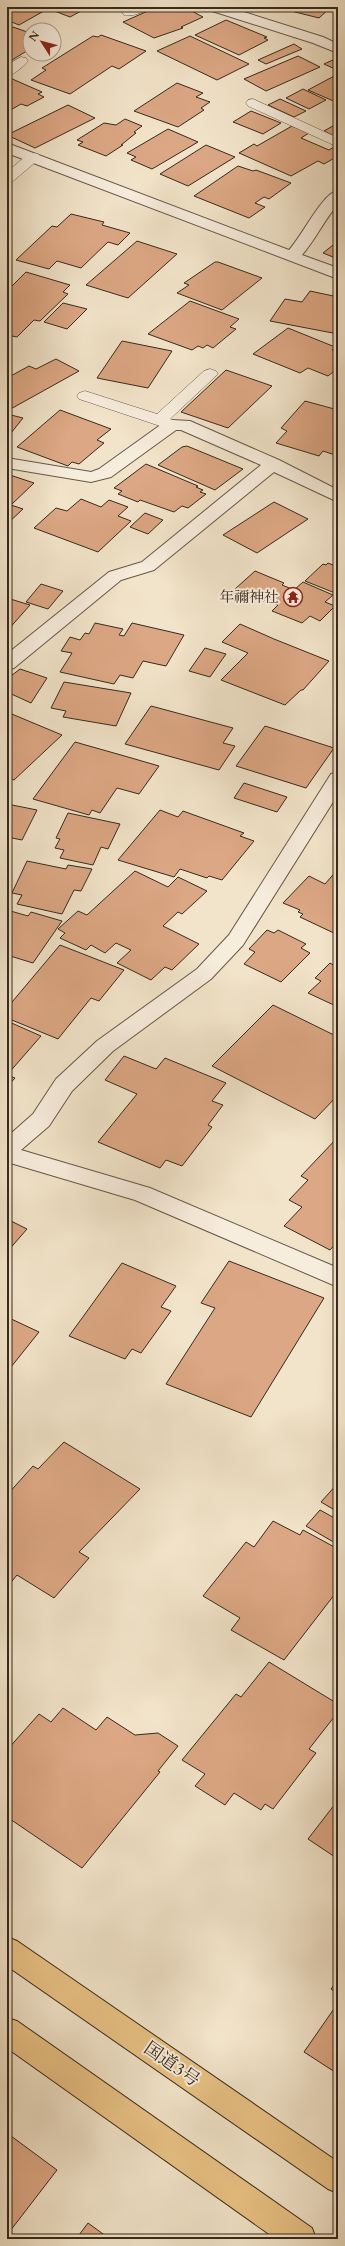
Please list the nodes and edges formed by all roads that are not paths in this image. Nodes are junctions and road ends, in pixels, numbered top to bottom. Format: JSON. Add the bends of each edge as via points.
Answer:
{"nodes":[{"id":1,"x":214,"y":7,"type":"edge"},
{"id":2,"x":338,"y":49,"type":"edge"},
{"id":3,"x":22,"y":61,"type":"dead end"},
{"id":4,"x":7,"y":72,"type":"edge"},
{"id":5,"x":253,"y":103,"type":"dead end"},
{"id":6,"x":338,"y":143,"type":"edge"},
{"id":7,"x":7,"y":148,"type":"edge"},
{"id":8,"x":33,"y":157,"type":"junction"},
{"id":9,"x":7,"y":179,"type":"edge"},
{"id":10,"x":338,"y":195,"type":"edge"},
{"id":11,"x":291,"y":257,"type":"junction"},
{"id":12,"x":338,"y":274,"type":"edge"},
{"id":13,"x":210,"y":374,"type":"dead end"},
{"id":14,"x":84,"y":396,"type":"dead end"},
{"id":15,"x":166,"y":422,"type":"junction"},
{"id":16,"x":7,"y":463,"type":"edge"},
{"id":17,"x":273,"y":464,"type":"junction"},
{"id":18,"x":338,"y":497,"type":"edge"},
{"id":19,"x":7,"y":664,"type":"edge"},
{"id":20,"x":338,"y":778,"type":"edge"},
{"id":21,"x":7,"y":1149,"type":"edge"},
{"id":22,"x":7,"y":1154,"type":"edge"},
{"id":23,"x":338,"y":1278,"type":"edge"},
{"id":24,"x":7,"y":1950,"type":"edge"},
{"id":25,"x":7,"y":2031,"type":"edge"},
{"id":26,"x":338,"y":2179,"type":"edge"},
{"id":27,"x":301,"y":2239,"type":"edge"}],
"edges":[{"from":1,"to":2,"type":"street","via":[[318,40]]},
{"from":3,"to":4,"type":"lane"},
{"from":5,"to":6,"type":"lane"},
{"from":7,"to":8,"type":"street"},
{"from":8,"to":9,"type":"lane"},
{"from":8,"to":11,"type":"street"},
{"from":10,"to":11,"type":"street","via":[[323,211],[306,241]]},
{"from":11,"to":12,"type":"street"},
{"from":13,"to":15,"type":"lane"},
{"from":14,"to":15,"type":"lane"},
{"from":15,"to":16,"type":"street","via":[[105,473],[91,477]]},
{"from":15,"to":17,"type":"street","via":[[184,425]]},
{"from":17,"to":18,"type":"street"},
{"from":17,"to":19,"type":"street","via":[[148,566],[115,576]]},
{"from":20,"to":21,"type":"street","via":[[236,940],[204,974],[105,1046],[64,1085],[41,1120]]},
{"from":22,"to":23,"type":"street","via":[[142,1194]]},
{"from":24,"to":26,"type":"highway","name":"国道3号"},
{"from":25,"to":27,"type":"highway"}]}
